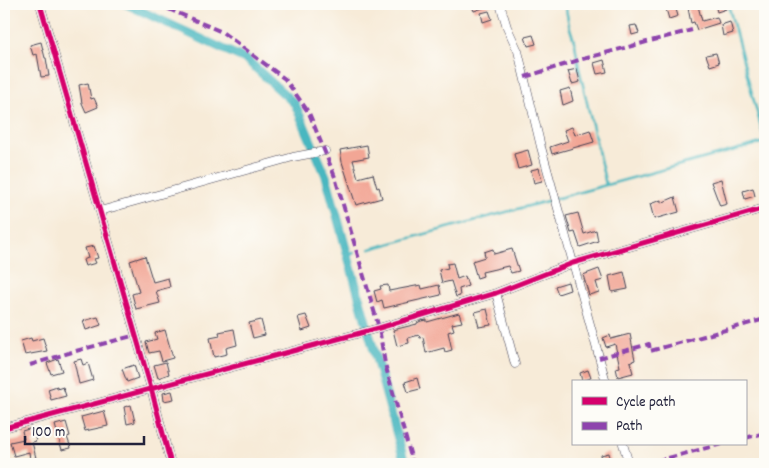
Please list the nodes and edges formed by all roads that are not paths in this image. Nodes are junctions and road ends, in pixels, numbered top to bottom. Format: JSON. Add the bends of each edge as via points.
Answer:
{"nodes":[{"id":1,"x":40,"y":4,"type":"edge"},
{"id":2,"x":500,"y":4,"type":"edge"},
{"id":3,"x":325,"y":151,"type":"dead end"},
{"id":4,"x":765,"y":208,"type":"edge"},
{"id":5,"x":100,"y":211,"type":"junction"},
{"id":6,"x":573,"y":263,"type":"junction"},
{"id":7,"x":496,"y":293,"type":"junction"},
{"id":8,"x":515,"y":364,"type":"dead end"},
{"id":9,"x":605,"y":380,"type":"edge"},
{"id":10,"x":151,"y":388,"type":"junction"},
{"id":11,"x":4,"y":428,"type":"edge"},
{"id":12,"x":624,"y":446,"type":"edge"},
{"id":13,"x":171,"y":464,"type":"edge"},
{"id":14,"x":628,"y":464,"type":"edge"}],
"edges":[{"from":1,"to":5,"type":"street"},
{"from":2,"to":6,"type":"street","via":[[518,51]]},
{"from":3,"to":5,"type":"street","via":[[292,157]]},
{"from":4,"to":6,"type":"street"},
{"from":5,"to":10,"type":"street"},
{"from":6,"to":7,"type":"street"},
{"from":6,"to":9,"type":"street"},
{"from":7,"to":8,"type":"street"},
{"from":7,"to":10,"type":"street","via":[[379,328]]},
{"from":10,"to":11,"type":"street"},
{"from":10,"to":13,"type":"street"},
{"from":12,"to":14,"type":"street"}]}
